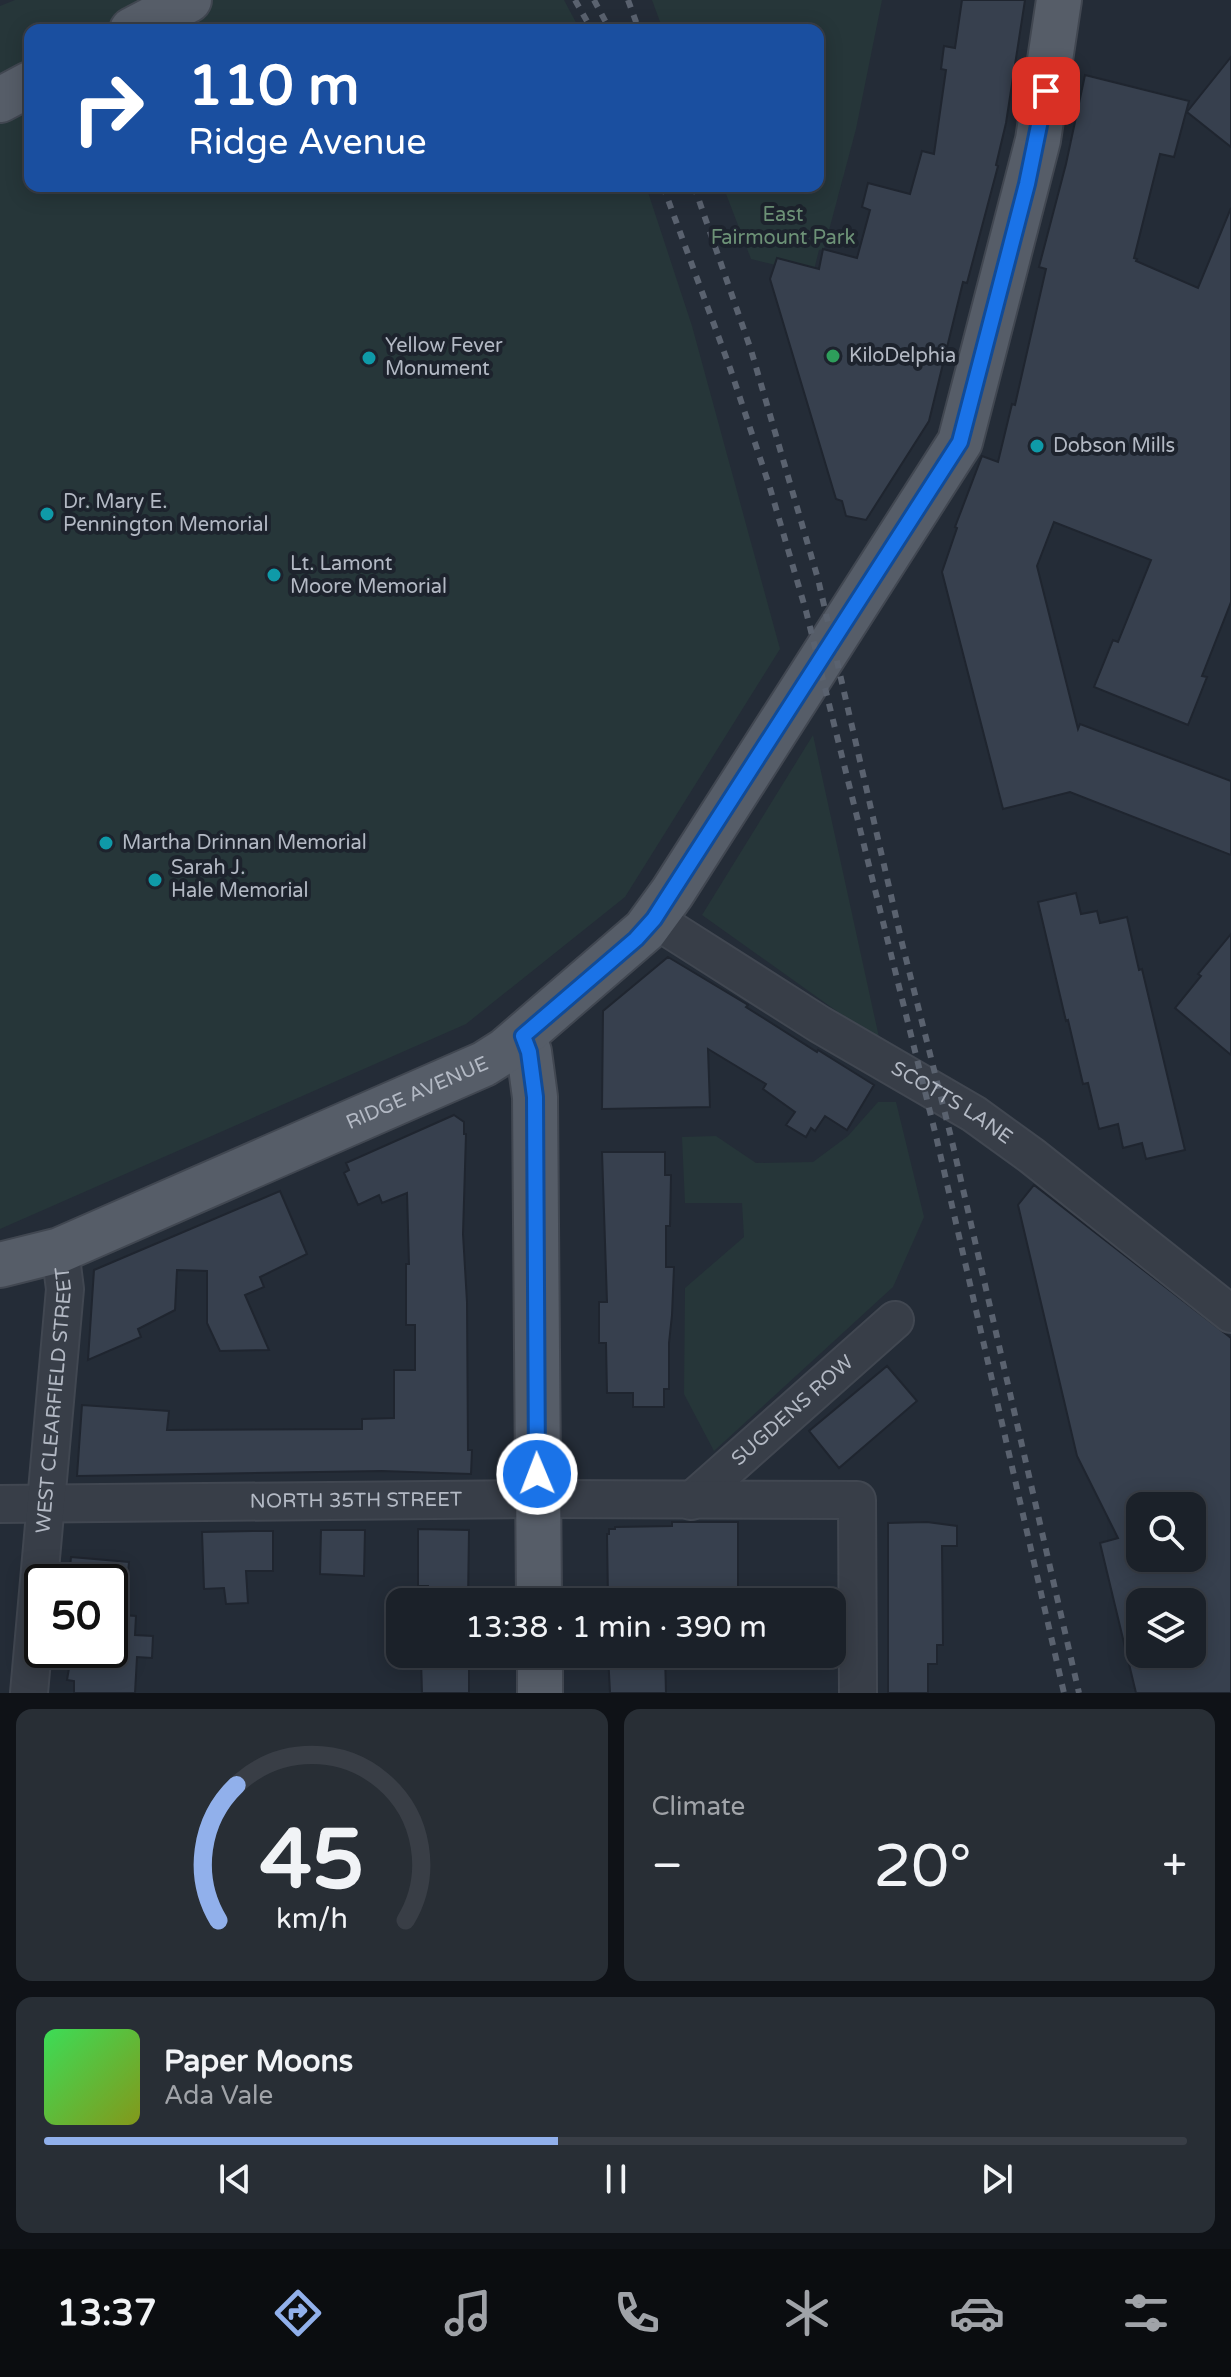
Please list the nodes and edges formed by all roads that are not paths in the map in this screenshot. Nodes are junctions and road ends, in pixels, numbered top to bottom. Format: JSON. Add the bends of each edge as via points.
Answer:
{"nodes":[{"id":1,"x":189,"y":0,"type":"edge"},
{"id":2,"x":1059,"y":0,"type":"edge"},
{"id":3,"x":143,"y":24,"type":"edge"},
{"id":4,"x":24,"y":87,"type":"edge"},
{"id":5,"x":0,"y":100,"type":"edge"},
{"id":6,"x":654,"y":919,"type":"junction"},
{"id":7,"x":523,"y":1036,"type":"junction"},
{"id":8,"x":60,"y":1250,"type":"junction"},
{"id":9,"x":0,"y":1265,"type":"edge"},
{"id":10,"x":1231,"y":1314,"type":"edge"},
{"id":11,"x":895,"y":1320,"type":"dead end"},
{"id":12,"x":538,"y":1499,"type":"junction"},
{"id":13,"x":691,"y":1501,"type":"junction"},
{"id":14,"x":46,"y":1503,"type":"junction"},
{"id":15,"x":0,"y":1504,"type":"edge"},
{"id":16,"x":539,"y":1588,"type":"edge"},
{"id":17,"x":540,"y":1668,"type":"edge"},
{"id":18,"x":29,"y":1693,"type":"edge"},
{"id":19,"x":540,"y":1693,"type":"edge"},
{"id":20,"x":858,"y":1693,"type":"edge"}],
"edges":[{"from":1,"to":3,"type":"main road"},
{"from":2,"to":6,"type":"main road","name":"RIDGE AVENUE","via":[[1038,140],[960,442]]},
{"from":4,"to":5,"type":"main road"},
{"from":6,"to":7,"type":"main road","name":"RIDGE AVENUE"},
{"from":6,"to":10,"type":"street","name":"SCOTTS LANE","via":[[974,1114]]},
{"from":7,"to":8,"type":"main road","name":"RIDGE AVENUE","via":[[461,1075]]},
{"from":7,"to":12,"type":"main road","via":[[535,1097]]},
{"from":8,"to":9,"type":"main road","name":"RIDGE AVENUE"},
{"from":8,"to":14,"type":"street","name":"WEST CLEARFIELD STREET","via":[[65,1289]]},
{"from":11,"to":13,"type":"street","name":"SUGDENS ROW"},
{"from":12,"to":13,"type":"street","name":"NORTH 35TH STREET"},
{"from":12,"to":14,"type":"street","name":"NORTH 35TH STREET"},
{"from":12,"to":16,"type":"main road"},
{"from":13,"to":20,"type":"street","name":"NORTH 35TH STREET","via":[[857,1500]]},
{"from":14,"to":15,"type":"street","name":"NORTH 35TH STREET"},
{"from":14,"to":18,"type":"street","name":"WEST CLEARFIELD STREET"},
{"from":17,"to":19,"type":"main road"}]}
